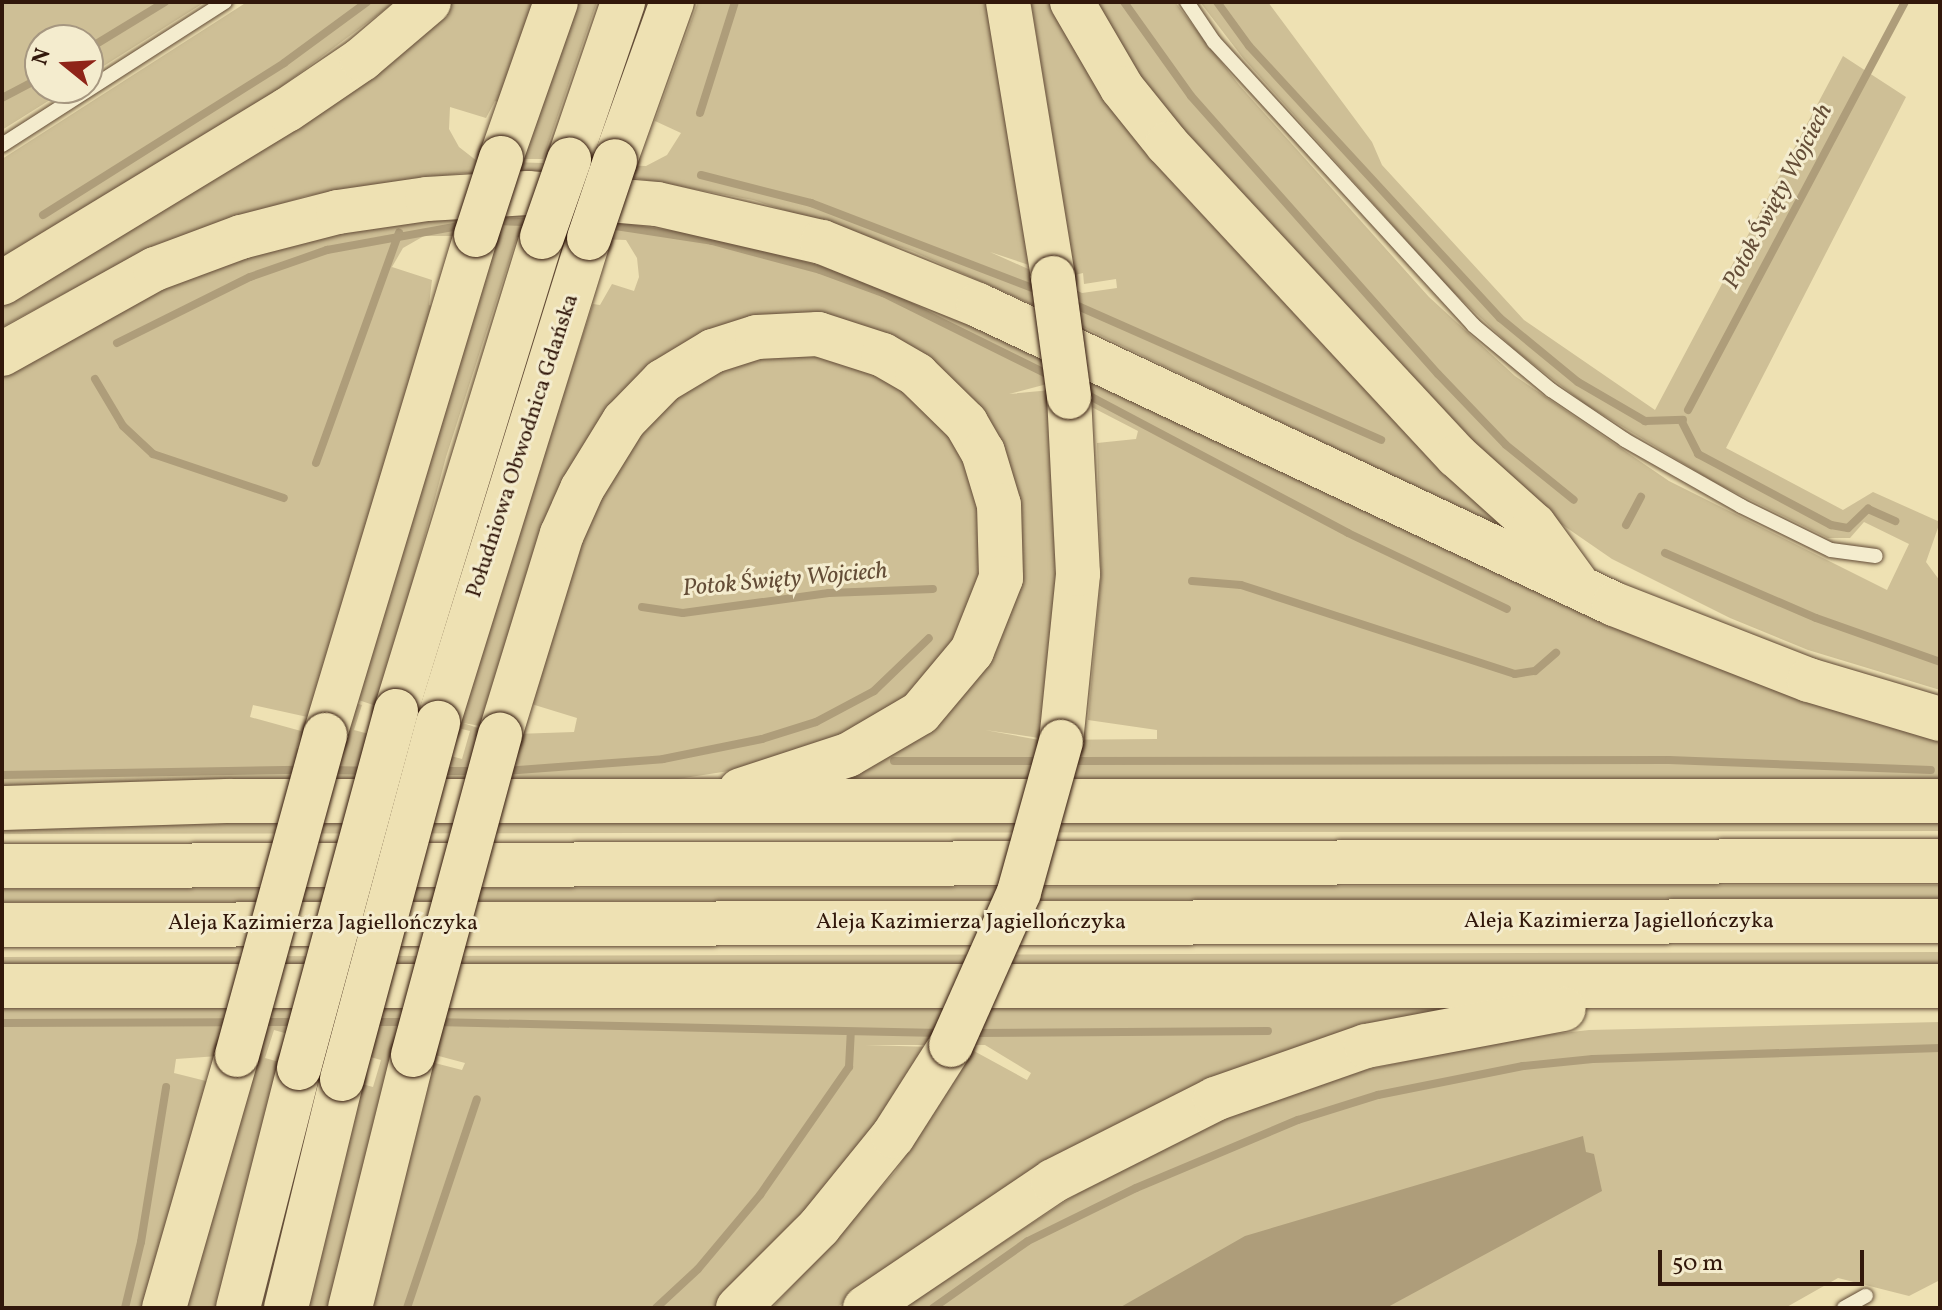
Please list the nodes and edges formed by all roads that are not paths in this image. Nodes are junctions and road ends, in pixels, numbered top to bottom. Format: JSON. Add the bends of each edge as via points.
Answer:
{"nodes":[{"id":1,"x":225,"y":2,"type":"edge"},
{"id":2,"x":429,"y":2,"type":"edge"},
{"id":3,"x":556,"y":2,"type":"edge"},
{"id":4,"x":623,"y":2,"type":"edge"},
{"id":5,"x":672,"y":2,"type":"edge"},
{"id":6,"x":1008,"y":2,"type":"edge"},
{"id":7,"x":1072,"y":2,"type":"edge"},
{"id":8,"x":1187,"y":2,"type":"edge"},
{"id":9,"x":2,"y":145,"type":"edge"},
{"id":10,"x":2,"y":283,"type":"edge"},
{"id":11,"x":2,"y":354,"type":"edge"},
{"id":12,"x":1876,"y":556,"type":"dead end"},
{"id":13,"x":1580,"y":589,"type":"junction"},
{"id":14,"x":1940,"y":719,"type":"edge"},
{"id":15,"x":712,"y":799,"type":"junction"},
{"id":16,"x":1940,"y":801,"type":"edge"},
{"id":17,"x":2,"y":808,"type":"edge"},
{"id":18,"x":1940,"y":861,"type":"edge"},
{"id":19,"x":2,"y":866,"type":"edge"},
{"id":20,"x":1940,"y":921,"type":"edge"},
{"id":21,"x":2,"y":925,"type":"edge"},
{"id":22,"x":1940,"y":986,"type":"edge"},
{"id":23,"x":1729,"y":987,"type":"junction"},
{"id":24,"x":13,"y":989,"type":"edge"},
{"id":25,"x":1866,"y":1296,"type":"dead end"},
{"id":26,"x":164,"y":1308,"type":"edge"},
{"id":27,"x":238,"y":1308,"type":"edge"},
{"id":28,"x":286,"y":1308,"type":"edge"},
{"id":29,"x":350,"y":1308,"type":"edge"},
{"id":30,"x":738,"y":1308,"type":"edge"},
{"id":31,"x":865,"y":1308,"type":"edge"},
{"id":32,"x":1844,"y":1308,"type":"edge"}],
"edges":[{"from":1,"to":9,"type":"lane"},
{"from":2,"to":10,"type":"highway","via":[[297,104]]},
{"from":3,"to":26,"type":"highway","bridge":true,"via":[[476,235],[325,735]]},
{"from":4,"to":27,"type":"highway","name":"Południowa Obwodnica Gdańska","bridge":true,"via":[[542,237],[396,711]]},
{"from":5,"to":28,"type":"highway","name":"Południowa Obwodnica Gdańska","bridge":true,"via":[[589,238],[438,723]]},
{"from":6,"to":30,"type":"highway","bridge":true,"via":[[1069,397],[1078,574],[1061,742],[1019,892],[951,1045],[884,1147],[819,1227]]},
{"from":7,"to":13,"type":"highway","via":[[1122,88],[1167,144],[1457,456],[1534,525]]},
{"from":8,"to":12,"type":"lane","via":[[1214,42],[1473,325],[1551,390],[1625,440],[1741,506],[1831,550]]},
{"from":11,"to":13,"type":"highway","via":[[155,269],[310,218],[460,196],[562,194],[657,204],[822,242],[978,305]]},
{"from":13,"to":14,"type":"highway","via":[[1739,655]]},
{"from":15,"to":16,"type":"highway"},
{"from":15,"to":17,"type":"highway","via":[[228,801]]},
{"from":15,"to":29,"type":"highway","bridge":true,"via":[[848,755],[920,713],[972,651],[994,605],[1003,542],[999,505],[983,452],[947,400],[917,375],[851,342],[787,334],[734,343],[688,363],[643,398],[601,454],[562,534],[500,735]]},
{"from":18,"to":19,"type":"highway"},
{"from":20,"to":21,"type":"highway","name":"Aleja Kazimierza Jagiellończyka"},
{"from":22,"to":23,"type":"highway"},
{"from":23,"to":24,"type":"highway"},
{"from":23,"to":31,"type":"highway","via":[[1446,1028],[1366,1046],[1260,1081],[1166,1120],[1062,1175]]},
{"from":25,"to":32,"type":"lane"}]}
